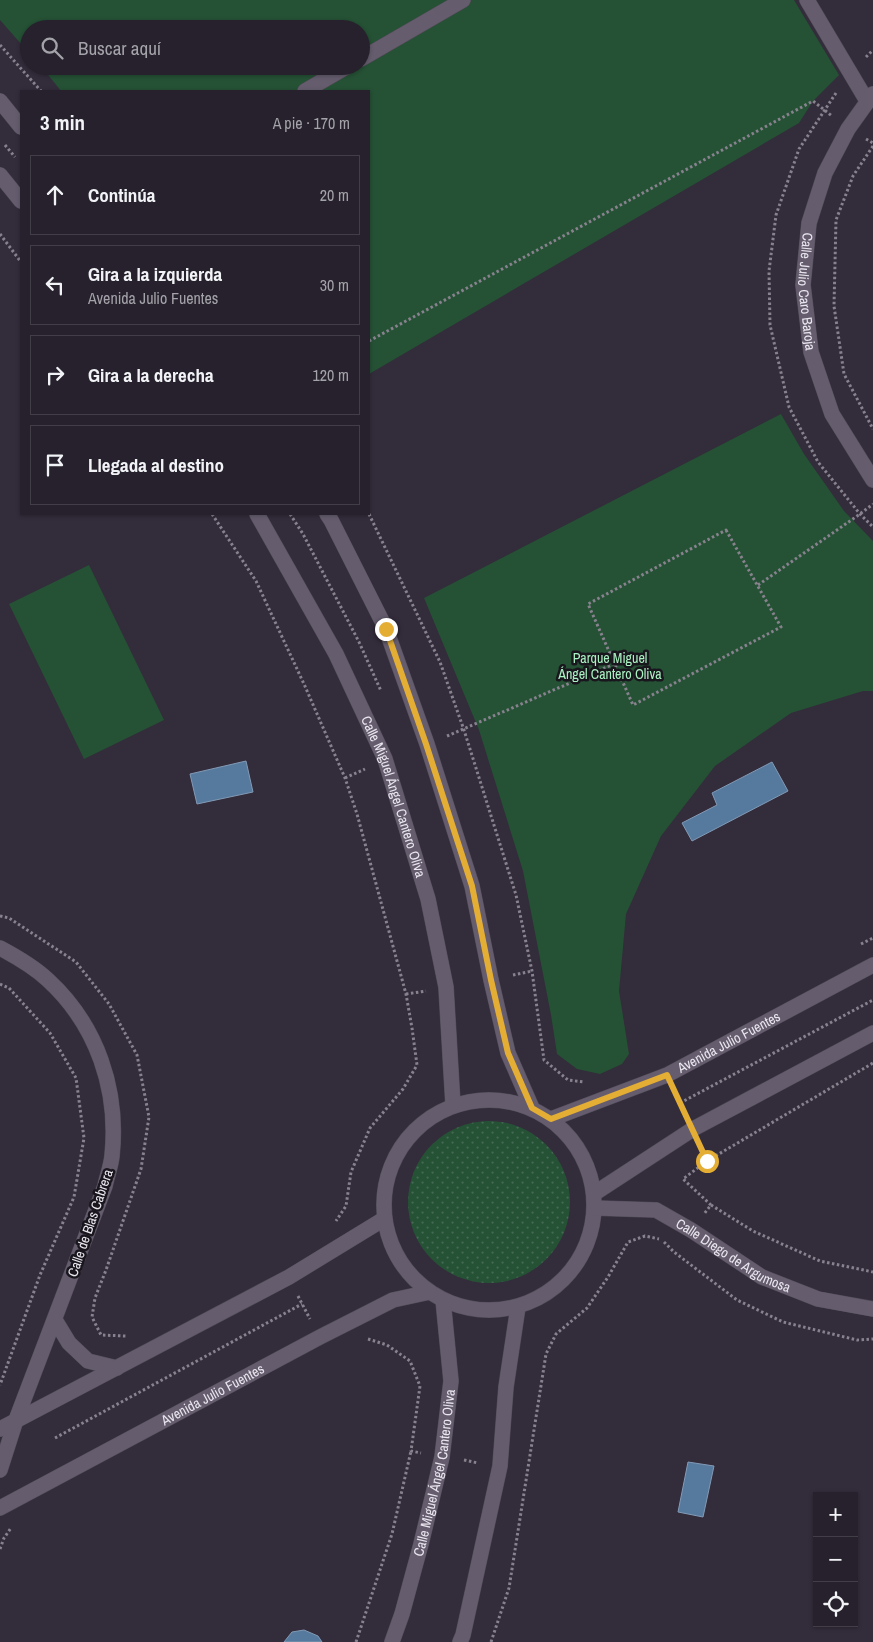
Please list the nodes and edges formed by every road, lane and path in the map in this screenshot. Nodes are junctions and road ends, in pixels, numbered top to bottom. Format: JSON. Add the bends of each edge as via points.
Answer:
{"nodes":[{"id":1,"x":464,"y":0,"type":"edge"},
{"id":2,"x":807,"y":0,"type":"edge"},
{"id":3,"x":0,"y":45,"type":"edge"},
{"id":4,"x":370,"y":54,"type":"edge"},
{"id":5,"x":20,"y":67,"type":"edge"},
{"id":6,"x":27,"y":75,"type":"edge"},
{"id":7,"x":333,"y":75,"type":"edge"},
{"id":8,"x":40,"y":90,"type":"edge"},
{"id":9,"x":307,"y":90,"type":"edge"},
{"id":10,"x":870,"y":98,"type":"edge"},
{"id":11,"x":0,"y":101,"type":"edge"},
{"id":12,"x":20,"y":126,"type":"edge"},
{"id":13,"x":848,"y":129,"type":"junction"},
{"id":14,"x":0,"y":138,"type":"edge"},
{"id":15,"x":873,"y":145,"type":"edge"},
{"id":16,"x":16,"y":158,"type":"dead end"},
{"id":17,"x":0,"y":175,"type":"edge"},
{"id":18,"x":20,"y":200,"type":"edge"},
{"id":19,"x":0,"y":234,"type":"edge"},
{"id":20,"x":20,"y":261,"type":"edge"},
{"id":21,"x":370,"y":340,"type":"edge"},
{"id":22,"x":873,"y":430,"type":"edge"},
{"id":23,"x":873,"y":480,"type":"edge"},
{"id":24,"x":873,"y":504,"type":"edge"},
{"id":25,"x":213,"y":515,"type":"edge"},
{"id":26,"x":258,"y":515,"type":"edge"},
{"id":27,"x":327,"y":515,"type":"edge"},
{"id":28,"x":369,"y":515,"type":"edge"},
{"id":29,"x":758,"y":585,"type":"junction"},
{"id":30,"x":614,"y":664,"type":"junction"},
{"id":31,"x":464,"y":730,"type":"junction"},
{"id":32,"x":426,"y":744,"type":"junction"},
{"id":33,"x":385,"y":759,"type":"junction"},
{"id":34,"x":345,"y":778,"type":"junction"},
{"id":35,"x":873,"y":938,"type":"edge"},
{"id":36,"x":855,"y":947,"type":"dead end"},
{"id":37,"x":0,"y":948,"type":"edge"},
{"id":38,"x":873,"y":965,"type":"edge"},
{"id":39,"x":0,"y":984,"type":"edge"},
{"id":40,"x":873,"y":1000,"type":"edge"},
{"id":41,"x":873,"y":1033,"type":"edge"},
{"id":42,"x":873,"y":1063,"type":"edge"},
{"id":43,"x":667,"y":1075,"type":"junction"},
{"id":44,"x":593,"y":1083,"type":"dead end"},
{"id":45,"x":680,"y":1103,"type":"junction"},
{"id":46,"x":453,"y":1105,"type":"junction"},
{"id":47,"x":532,"y":1108,"type":"junction"},
{"id":48,"x":551,"y":1119,"type":"junction"},
{"id":49,"x":693,"y":1129,"type":"junction"},
{"id":50,"x":707,"y":1161,"type":"junction"},
{"id":51,"x":595,"y":1201,"type":"junction"},
{"id":52,"x":711,"y":1205,"type":"junction"},
{"id":53,"x":384,"y":1219,"type":"junction"},
{"id":54,"x":333,"y":1225,"type":"dead end"},
{"id":55,"x":691,"y":1230,"type":"junction"},
{"id":56,"x":674,"y":1252,"type":"junction"},
{"id":57,"x":873,"y":1272,"type":"edge"},
{"id":58,"x":289,"y":1277,"type":"junction"},
{"id":59,"x":436,"y":1296,"type":"junction"},
{"id":60,"x":302,"y":1304,"type":"junction"},
{"id":61,"x":518,"y":1307,"type":"junction"},
{"id":62,"x":873,"y":1309,"type":"edge"},
{"id":63,"x":55,"y":1320,"type":"junction"},
{"id":64,"x":320,"y":1337,"type":"junction"},
{"id":65,"x":361,"y":1337,"type":"dead end"},
{"id":66,"x":873,"y":1339,"type":"edge"},
{"id":67,"x":117,"y":1368,"type":"junction"},
{"id":68,"x":0,"y":1385,"type":"edge"},
{"id":69,"x":16,"y":1420,"type":"junction"},
{"id":70,"x":0,"y":1429,"type":"edge"},
{"id":71,"x":55,"y":1438,"type":"dead end"},
{"id":72,"x":411,"y":1451,"type":"junction"},
{"id":73,"x":442,"y":1457,"type":"junction"},
{"id":74,"x":500,"y":1466,"type":"junction"},
{"id":75,"x":0,"y":1470,"type":"edge"},
{"id":76,"x":528,"y":1472,"type":"junction"},
{"id":77,"x":0,"y":1508,"type":"edge"},
{"id":78,"x":356,"y":1642,"type":"edge"},
{"id":79,"x":392,"y":1642,"type":"edge"},
{"id":80,"x":460,"y":1642,"type":"edge"},
{"id":81,"x":491,"y":1642,"type":"edge"}],
"edges":[{"from":1,"to":4,"type":"street"},
{"from":2,"to":10,"type":"street","name":"Calle Julio Caro Baroja"},
{"from":3,"to":5,"type":"path"},
{"from":6,"to":8,"type":"path"},
{"from":7,"to":9,"type":"street"},
{"from":10,"to":13,"type":"street","name":"Calle Julio Caro Baroja"},
{"from":11,"to":12,"type":"street"},
{"from":13,"to":15,"type":"path"},
{"from":13,"to":21,"type":"path","via":[[813,101]]},
{"from":13,"to":23,"type":"street","name":"Calle Julio Caro Baroja","via":[[825,172],[809,223],[802,285],[810,352],[832,414]]},
{"from":14,"to":16,"type":"path"},
{"from":15,"to":22,"type":"path","via":[[853,176],[836,220],[834,306],[844,374]]},
{"from":17,"to":18,"type":"street"},
{"from":19,"to":20,"type":"path"},
{"from":24,"to":29,"type":"path"},
{"from":25,"to":34,"type":"path","via":[[256,581]]},
{"from":26,"to":33,"type":"street","name":"Calle Miguel Ángel Cantero Oliva","via":[[336,654]]},
{"from":27,"to":32,"type":"street","via":[[386,629]]},
{"from":28,"to":31,"type":"path","via":[[440,662]]},
{"from":29,"to":30,"type":"path","via":[[781,628],[633,705]]},
{"from":29,"to":30,"type":"path","via":[[726,530],[588,604]]},
{"from":30,"to":31,"type":"path"},
{"from":31,"to":32,"type":"path"},
{"from":31,"to":44,"type":"path","via":[[516,895],[532,971],[544,1060],[568,1080]]},
{"from":32,"to":47,"type":"street","via":[[472,886],[508,1053]]},
{"from":33,"to":34,"type":"path"},
{"from":33,"to":46,"type":"street","name":"Calle Miguel Ángel Cantero Oliva","via":[[428,900],[446,987]]},
{"from":34,"to":54,"type":"path","via":[[406,994],[417,1065],[403,1089],[370,1128],[351,1172],[346,1206]]},
{"from":35,"to":36,"type":"path"},
{"from":37,"to":63,"type":"street","name":"Calle de Blas Cabrera","via":[[47,979],[84,1022],[97,1047],[112,1102],[112,1158],[105,1186]]},
{"from":38,"to":43,"type":"street","name":"Avenida Julio Fuentes"},
{"from":39,"to":68,"type":"path","via":[[9,988],[50,1033],[76,1078],[84,1138],[74,1197],[40,1275]]},
{"from":40,"to":45,"type":"path"},
{"from":41,"to":49,"type":"street"},
{"from":42,"to":50,"type":"path"},
{"from":43,"to":45,"type":"path"},
{"from":43,"to":48,"type":"street","name":"Avenida Julio Fuentes"},
{"from":45,"to":49,"type":"path"},
{"from":46,"to":47,"type":"street","via":[[493,1099]]},
{"from":46,"to":53,"type":"street","via":[[428,1118],[402,1146],[392,1163],[384,1191]]},
{"from":47,"to":48,"type":"street"},
{"from":48,"to":51,"type":"street","via":[[581,1151],[590,1171]]},
{"from":49,"to":50,"type":"path"},
{"from":49,"to":51,"type":"street"},
{"from":50,"to":52,"type":"path","via":[[683,1179]]},
{"from":51,"to":55,"type":"street","name":"Calle Diego de Argumosa","via":[[656,1210]]},
{"from":51,"to":61,"type":"street","via":[[589,1241],[573,1270],[548,1293]]},
{"from":52,"to":55,"type":"path"},
{"from":52,"to":57,"type":"path","via":[[753,1231],[820,1261]]},
{"from":53,"to":58,"type":"street"},
{"from":53,"to":59,"type":"street","via":[[392,1248],[408,1273]]},
{"from":55,"to":56,"type":"path"},
{"from":55,"to":62,"type":"street","name":"Calle Diego de Argumosa","via":[[762,1277],[818,1299]]},
{"from":56,"to":66,"type":"path","via":[[736,1300],[783,1322],[857,1340]]},
{"from":56,"to":76,"type":"path","via":[[662,1240],[645,1236],[628,1242],[587,1308],[556,1334],[546,1354]]},
{"from":58,"to":60,"type":"path"},
{"from":58,"to":67,"type":"street"},
{"from":59,"to":61,"type":"street","via":[[467,1308]]},
{"from":59,"to":64,"type":"street","name":"Avenida Julio Fuentes","via":[[392,1300]]},
{"from":59,"to":73,"type":"street","name":"Calle Miguel Ángel Cantero Oliva","via":[[451,1381]]},
{"from":60,"to":64,"type":"path"},
{"from":60,"to":71,"type":"path"},
{"from":61,"to":74,"type":"street","via":[[506,1387]]},
{"from":63,"to":67,"type":"street","via":[[69,1344],[88,1361]]},
{"from":63,"to":69,"type":"street","name":"Calle de Blas Cabrera"},
{"from":64,"to":77,"type":"street","name":"Avenida Julio Fuentes"},
{"from":65,"to":72,"type":"path","via":[[387,1345],[410,1361],[420,1386]]},
{"from":67,"to":69,"type":"street"},
{"from":69,"to":70,"type":"street"},
{"from":69,"to":75,"type":"street","name":"Calle de Blas Cabrera"},
{"from":72,"to":73,"type":"path"},
{"from":72,"to":78,"type":"path","via":[[392,1534]]},
{"from":73,"to":74,"type":"path"},
{"from":73,"to":79,"type":"street","name":"Calle Miguel Ángel Cantero Oliva"},
{"from":74,"to":76,"type":"path"},
{"from":74,"to":80,"type":"street"},
{"from":76,"to":81,"type":"path","via":[[509,1588]]}]}
